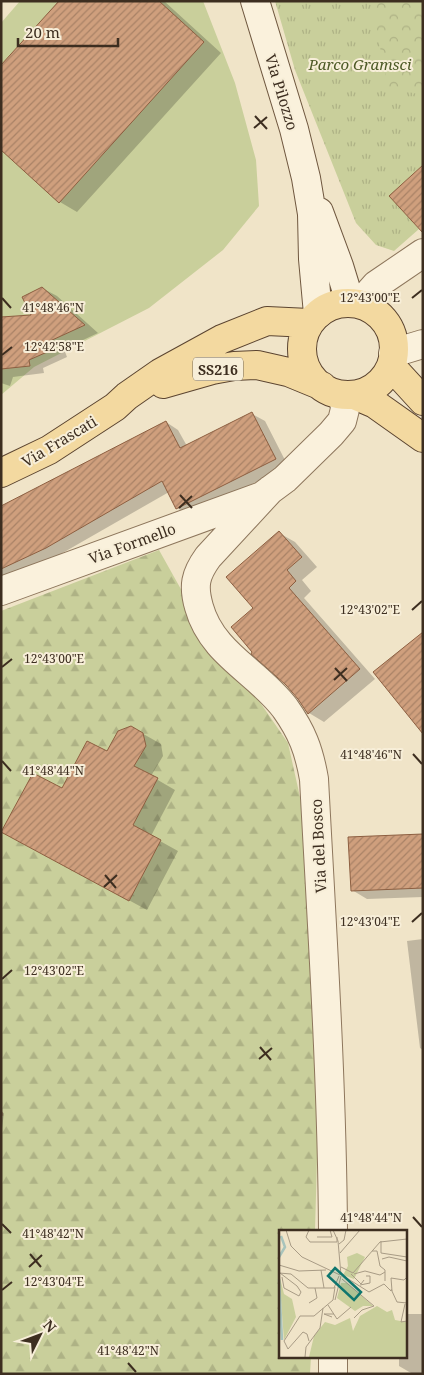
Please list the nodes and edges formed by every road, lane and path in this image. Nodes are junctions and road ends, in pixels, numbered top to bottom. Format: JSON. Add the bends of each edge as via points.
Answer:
{"nodes":[{"id":1,"x":254,"y":1,"type":"edge"},
{"id":2,"x":307,"y":183,"type":"junction"},
{"id":3,"x":423,"y":253,"type":"edge"},
{"id":4,"x":355,"y":303,"type":"junction"},
{"id":5,"x":313,"y":318,"type":"junction"},
{"id":6,"x":423,"y":344,"type":"edge"},
{"id":7,"x":392,"y":359,"type":"junction"},
{"id":8,"x":341,"y":392,"type":"junction"},
{"id":9,"x":423,"y":401,"type":"edge"},
{"id":10,"x":114,"y":407,"type":"junction"},
{"id":11,"x":423,"y":438,"type":"edge"},
{"id":12,"x":1,"y":473,"type":"edge"},
{"id":13,"x":266,"y":493,"type":"junction"},
{"id":14,"x":1,"y":591,"type":"edge"},
{"id":15,"x":333,"y":1230,"type":"edge"},
{"id":16,"x":333,"y":1358,"type":"edge"},
{"id":17,"x":333,"y":1374,"type":"edge"}],
"edges":[{"from":1,"to":2,"type":"street","name":"Via Pilozzo","via":[[294,129]]},
{"from":2,"to":4,"type":"street","name":"Via Pilozzo"},
{"from":2,"to":5,"type":"street","name":"Via Pilozzo","via":[[312,214]]},
{"from":3,"to":4,"type":"street"},
{"from":4,"to":5,"type":"main road","via":[[330,305]]},
{"from":4,"to":7,"type":"main road","via":[[379,315],[387,326],[392,339]]},
{"from":5,"to":8,"type":"main road","via":[[303,336],[305,366],[313,378]]},
{"from":5,"to":10,"type":"main road","name":"Via Frascati","number":"SS216","via":[[267,321],[222,339],[160,373]]},
{"from":6,"to":7,"type":"street"},
{"from":7,"to":8,"type":"main road","via":[[385,377],[376,387]]},
{"from":7,"to":9,"type":"main road"},
{"from":8,"to":10,"type":"main road","name":"Via Frascati","number":"SS216","via":[[288,372],[257,365],[234,366],[152,387]]},
{"from":8,"to":11,"type":"main road","number":"SS216","via":[[375,404]]},
{"from":8,"to":13,"type":"street","via":[[345,409],[342,421],[292,473]]},
{"from":10,"to":12,"type":"main road","name":"Via Frascati","number":"SS216","via":[[49,450]]},
{"from":13,"to":14,"type":"street","name":"Via Formello"},
{"from":13,"to":15,"type":"street","name":"Via del Bosco","via":[[202,565],[195,592],[203,620],[215,640],[284,707],[297,727],[306,746],[314,779],[328,1043]]},
{"from":16,"to":17,"type":"street"}]}
